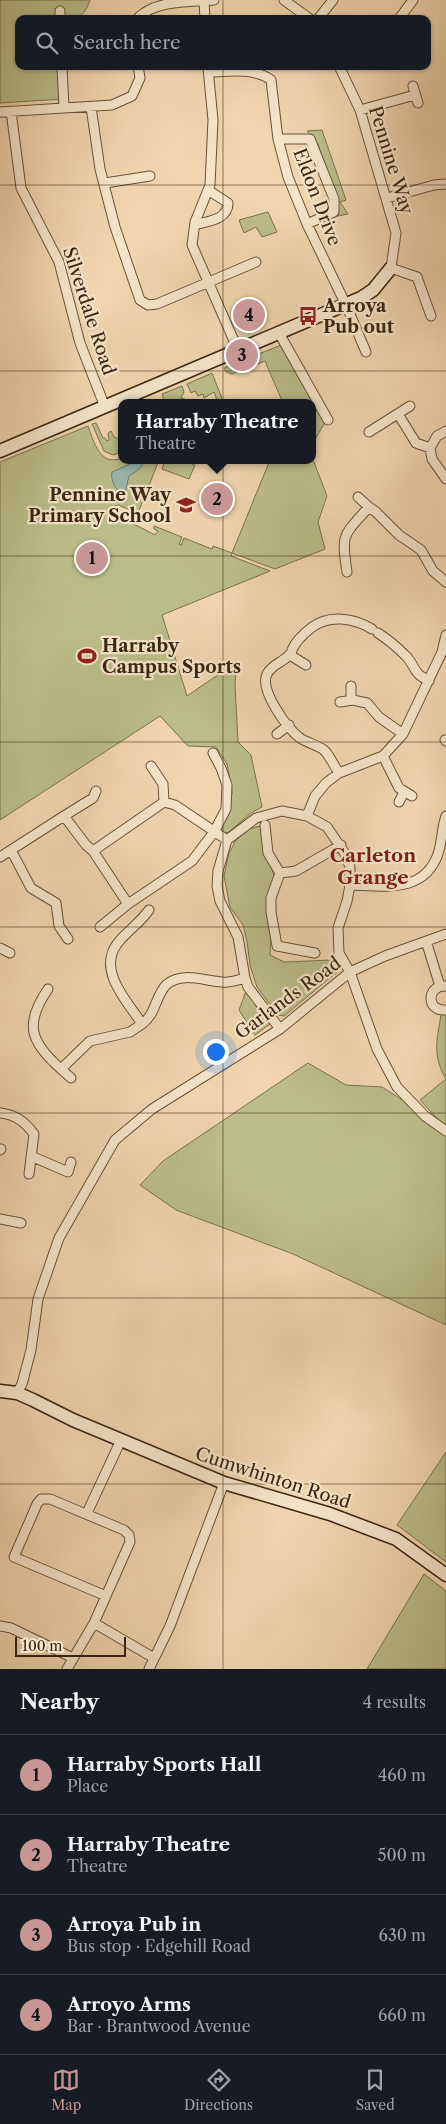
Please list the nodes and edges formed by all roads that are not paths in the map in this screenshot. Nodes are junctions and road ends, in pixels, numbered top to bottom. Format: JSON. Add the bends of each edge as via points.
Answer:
{"nodes":[{"id":1,"x":214,"y":0,"type":"edge"},
{"id":2,"x":284,"y":0,"type":"edge"},
{"id":3,"x":333,"y":0,"type":"edge"},
{"id":4,"x":413,"y":0,"type":"edge"},
{"id":5,"x":204,"y":1,"type":"edge"},
{"id":6,"x":142,"y":15,"type":"edge"},
{"id":7,"x":205,"y":15,"type":"edge"},
{"id":8,"x":305,"y":15,"type":"edge"},
{"id":9,"x":321,"y":15,"type":"edge"},
{"id":10,"x":402,"y":15,"type":"edge"},
{"id":11,"x":62,"y":70,"type":"edge"},
{"id":12,"x":139,"y":70,"type":"edge"},
{"id":13,"x":208,"y":70,"type":"edge"},
{"id":14,"x":223,"y":70,"type":"edge"},
{"id":15,"x":341,"y":70,"type":"edge"},
{"id":16,"x":415,"y":95,"type":"dead end"},
{"id":17,"x":91,"y":107,"type":"junction"},
{"id":18,"x":64,"y":108,"type":"junction"},
{"id":19,"x":360,"y":110,"type":"junction"},
{"id":20,"x":11,"y":111,"type":"junction"},
{"id":21,"x":0,"y":112,"type":"edge"},
{"id":22,"x":278,"y":139,"type":"junction"},
{"id":23,"x":150,"y":176,"type":"dead end"},
{"id":24,"x":105,"y":183,"type":"junction"},
{"id":25,"x":446,"y":184,"type":"edge"},
{"id":26,"x":208,"y":190,"type":"junction"},
{"id":27,"x":387,"y":198,"type":"junction"},
{"id":28,"x":307,"y":224,"type":"junction"},
{"id":29,"x":195,"y":225,"type":"junction"},
{"id":30,"x":256,"y":262,"type":"dead end"},
{"id":31,"x":391,"y":268,"type":"junction"},
{"id":32,"x":209,"y":281,"type":"junction"},
{"id":33,"x":346,"y":305,"type":"junction"},
{"id":34,"x":431,"y":316,"type":"dead end"},
{"id":35,"x":279,"y":333,"type":"junction"},
{"id":36,"x":238,"y":350,"type":"junction"},
{"id":37,"x":366,"y":352,"type":"dead end"},
{"id":38,"x":122,"y":399,"type":"edge"},
{"id":39,"x":118,"y":401,"type":"edge"},
{"id":40,"x":105,"y":406,"type":"junction"},
{"id":41,"x":410,"y":406,"type":"dead end"},
{"id":42,"x":398,"y":414,"type":"junction"},
{"id":43,"x":328,"y":420,"type":"dead end"},
{"id":44,"x":446,"y":431,"type":"edge"},
{"id":45,"x":369,"y":432,"type":"dead end"},
{"id":46,"x":430,"y":448,"type":"junction"},
{"id":47,"x":0,"y":451,"type":"edge"},
{"id":48,"x":446,"y":479,"type":"edge"},
{"id":49,"x":358,"y":497,"type":"dead end"},
{"id":50,"x":369,"y":507,"type":"junction"},
{"id":51,"x":347,"y":572,"type":"dead end"},
{"id":52,"x":446,"y":582,"type":"edge"},
{"id":53,"x":446,"y":635,"type":"edge"},
{"id":54,"x":444,"y":653,"type":"edge"},
{"id":55,"x":290,"y":655,"type":"junction"},
{"id":56,"x":306,"y":665,"type":"dead end"},
{"id":57,"x":429,"y":681,"type":"junction"},
{"id":58,"x":351,"y":686,"type":"dead end"},
{"id":59,"x":353,"y":700,"type":"junction"},
{"id":60,"x":340,"y":702,"type":"dead end"},
{"id":61,"x":289,"y":725,"type":"junction"},
{"id":62,"x":277,"y":734,"type":"dead end"},
{"id":63,"x":403,"y":734,"type":"junction"},
{"id":64,"x":213,"y":753,"type":"dead end"},
{"id":65,"x":383,"y":756,"type":"junction"},
{"id":66,"x":151,"y":766,"type":"dead end"},
{"id":67,"x":339,"y":772,"type":"junction"},
{"id":68,"x":96,"y":791,"type":"dead end"},
{"id":69,"x":164,"y":802,"type":"junction"},
{"id":70,"x":399,"y":802,"type":"dead end"},
{"id":71,"x":64,"y":816,"type":"junction"},
{"id":72,"x":308,"y":816,"type":"junction"},
{"id":73,"x":446,"y":816,"type":"edge"},
{"id":74,"x":265,"y":825,"type":"dead end"},
{"id":75,"x":214,"y":832,"type":"junction"},
{"id":76,"x":227,"y":840,"type":"junction"},
{"id":77,"x":341,"y":845,"type":"junction"},
{"id":78,"x":10,"y":850,"type":"junction"},
{"id":79,"x":93,"y":851,"type":"junction"},
{"id":80,"x":0,"y":857,"type":"edge"},
{"id":81,"x":280,"y":872,"type":"junction"},
{"id":82,"x":350,"y":885,"type":"junction"},
{"id":83,"x":128,"y":904,"type":"junction"},
{"id":84,"x":150,"y":910,"type":"dead end"},
{"id":85,"x":100,"y":926,"type":"dead end"},
{"id":86,"x":446,"y":934,"type":"edge"},
{"id":87,"x":68,"y":939,"type":"dead end"},
{"id":88,"x":426,"y":941,"type":"junction"},
{"id":89,"x":0,"y":948,"type":"edge"},
{"id":90,"x":10,"y":953,"type":"dead end"},
{"id":91,"x":315,"y":953,"type":"dead end"},
{"id":92,"x":350,"y":972,"type":"junction"},
{"id":93,"x":245,"y":978,"type":"junction"},
{"id":94,"x":443,"y":986,"type":"edge"},
{"id":95,"x":48,"y":989,"type":"dead end"},
{"id":96,"x":446,"y":1010,"type":"edge"},
{"id":97,"x":142,"y":1024,"type":"junction"},
{"id":98,"x":280,"y":1029,"type":"junction"},
{"id":99,"x":61,"y":1068,"type":"junction"},
{"id":100,"x":71,"y":1078,"type":"dead end"},
{"id":101,"x":0,"y":1113,"type":"edge"},
{"id":102,"x":446,"y":1131,"type":"edge"},
{"id":103,"x":31,"y":1156,"type":"junction"},
{"id":104,"x":71,"y":1162,"type":"dead end"},
{"id":105,"x":29,"y":1174,"type":"dead end"},
{"id":106,"x":0,"y":1219,"type":"edge"},
{"id":107,"x":21,"y":1223,"type":"dead end"},
{"id":108,"x":0,"y":1391,"type":"edge"},
{"id":109,"x":17,"y":1393,"type":"junction"},
{"id":110,"x":120,"y":1440,"type":"junction"},
{"id":111,"x":224,"y":1483,"type":"junction"},
{"id":112,"x":87,"y":1514,"type":"junction"},
{"id":113,"x":446,"y":1575,"type":"edge"},
{"id":114,"x":106,"y":1596,"type":"junction"},
{"id":115,"x":94,"y":1623,"type":"junction"},
{"id":116,"x":0,"y":1626,"type":"edge"},
{"id":117,"x":73,"y":1658,"type":"junction"},
{"id":118,"x":154,"y":1658,"type":"junction"},
{"id":119,"x":67,"y":1669,"type":"edge"},
{"id":120,"x":149,"y":1669,"type":"edge"}],
"edges":[{"from":1,"to":5,"type":"street"},
{"from":2,"to":8,"type":"street"},
{"from":3,"to":9,"type":"street"},
{"from":4,"to":10,"type":"street"},
{"from":5,"to":6,"type":"street","via":[[172,1],[153,5]]},
{"from":5,"to":7,"type":"street"},
{"from":11,"to":18,"type":"street"},
{"from":12,"to":17,"type":"street","via":[[140,78],[132,96],[112,105]]},
{"from":13,"to":26,"type":"street","via":[[213,120]]},
{"from":14,"to":22,"type":"street","name":"Eldon Drive","via":[[262,73],[271,80]]},
{"from":15,"to":19,"type":"street","name":"Pennine Way"},
{"from":16,"to":19,"type":"street"},
{"from":17,"to":18,"type":"street"},
{"from":17,"to":24,"type":"street"},
{"from":18,"to":20,"type":"street"},
{"from":19,"to":27,"type":"street","name":"Pennine Way"},
{"from":20,"to":21,"type":"street"},
{"from":20,"to":40,"type":"street","name":"Silverdale Road","via":[[21,188],[59,262],[80,343]]},
{"from":22,"to":28,"type":"street","name":"Eldon Drive","via":[[288,177]]},
{"from":22,"to":28,"type":"street","via":[[310,139],[334,199],[334,212]]},
{"from":23,"to":24,"type":"street"},
{"from":24,"to":32,"type":"street","via":[[115,227],[140,300],[157,304]]},
{"from":25,"to":27,"type":"street"},
{"from":26,"to":29,"type":"street"},
{"from":26,"to":29,"type":"street","via":[[228,203],[228,210],[223,216]]},
{"from":27,"to":31,"type":"street","name":"Pennine Way","via":[[396,233]]},
{"from":28,"to":33,"type":"street","name":"Eldon Drive"},
{"from":29,"to":32,"type":"street","via":[[192,245]]},
{"from":30,"to":32,"type":"street"},
{"from":31,"to":33,"type":"street","via":[[373,290]]},
{"from":31,"to":34,"type":"street","via":[[417,277]]},
{"from":32,"to":36,"type":"street"},
{"from":33,"to":35,"type":"street"},
{"from":33,"to":37,"type":"street","name":"Eldon Drive"},
{"from":35,"to":36,"type":"street"},
{"from":35,"to":43,"type":"street"},
{"from":36,"to":38,"type":"street"},
{"from":39,"to":40,"type":"street"},
{"from":40,"to":47,"type":"street"},
{"from":41,"to":42,"type":"street"},
{"from":42,"to":45,"type":"street"},
{"from":42,"to":46,"type":"street","via":[[416,443]]},
{"from":44,"to":46,"type":"street","via":[[437,436]]},
{"from":46,"to":48,"type":"street","via":[[432,459]]},
{"from":49,"to":50,"type":"street"},
{"from":50,"to":51,"type":"street","via":[[346,532],[343,544]]},
{"from":50,"to":52,"type":"street","via":[[398,535],[421,550],[433,570]]},
{"from":53,"to":54,"type":"street"},
{"from":54,"to":57,"type":"street"},
{"from":55,"to":56,"type":"street"},
{"from":55,"to":57,"type":"street","via":[[293,647],[312,628],[328,620],[351,620],[391,642],[415,671]]},
{"from":55,"to":61,"type":"street","via":[[272,667],[265,681],[267,693]]},
{"from":57,"to":63,"type":"street"},
{"from":58,"to":59,"type":"street"},
{"from":59,"to":60,"type":"street"},
{"from":59,"to":63,"type":"street","via":[[367,703],[378,717]]},
{"from":61,"to":62,"type":"street"},
{"from":61,"to":67,"type":"street","via":[[300,738],[324,750]]},
{"from":63,"to":65,"type":"street"},
{"from":64,"to":75,"type":"street","via":[[227,785],[226,809]]},
{"from":65,"to":67,"type":"street"},
{"from":65,"to":70,"type":"street","via":[[399,788],[408,794]]},
{"from":66,"to":69,"type":"street","via":[[163,784]]},
{"from":67,"to":72,"type":"street","via":[[315,796]]},
{"from":68,"to":71,"type":"street","via":[[92,798]]},
{"from":69,"to":75,"type":"street"},
{"from":69,"to":79,"type":"street"},
{"from":71,"to":78,"type":"street"},
{"from":71,"to":79,"type":"street"},
{"from":72,"to":76,"type":"street","via":[[270,813],[250,821]]},
{"from":72,"to":77,"type":"street","via":[[327,827]]},
{"from":73,"to":82,"type":"street","via":[[439,851],[432,867],[419,878],[400,886]]},
{"from":74,"to":81,"type":"street","via":[[268,853]]},
{"from":75,"to":76,"type":"street"},
{"from":75,"to":83,"type":"street","via":[[192,862]]},
{"from":76,"to":93,"type":"street","via":[[219,864],[217,886],[220,901],[234,925],[241,946]]},
{"from":77,"to":81,"type":"street","via":[[296,870]]},
{"from":77,"to":82,"type":"street","via":[[348,863]]},
{"from":78,"to":80,"type":"street"},
{"from":78,"to":87,"type":"street","via":[[31,888],[56,903],[60,926]]},
{"from":79,"to":83,"type":"street"},
{"from":81,"to":91,"type":"street","via":[[271,898],[276,946]]},
{"from":82,"to":92,"type":"street","via":[[337,935],[339,953]]},
{"from":83,"to":85,"type":"street"},
{"from":84,"to":97,"type":"street","via":[[117,943],[109,961],[111,974]]},
{"from":86,"to":88,"type":"street","name":"Garlands Road"},
{"from":88,"to":92,"type":"street","name":"Garlands Road"},
{"from":88,"to":94,"type":"street"},
{"from":89,"to":90,"type":"street"},
{"from":92,"to":98,"type":"street","name":"Garlands Road"},
{"from":92,"to":102,"type":"street","via":[[376,1049],[397,1087],[425,1116]]},
{"from":93,"to":97,"type":"street","via":[[224,982],[191,978],[173,981],[166,985],[152,1014]]},
{"from":93,"to":98,"type":"street","via":[[248,987]]},
{"from":94,"to":96,"type":"street","via":[[433,990],[430,999],[436,1009]]},
{"from":95,"to":99,"type":"street","via":[[33,1015],[34,1039]]},
{"from":97,"to":99,"type":"street","via":[[130,1032],[90,1041]]},
{"from":98,"to":109,"type":"street","name":"Garlands Road","via":[[152,1109],[115,1140],[59,1238],[38,1300],[31,1350]]},
{"from":99,"to":100,"type":"street"},
{"from":101,"to":103,"type":"street","via":[[12,1114],[24,1121],[34,1134]]},
{"from":103,"to":104,"type":"street","via":[[68,1172]]},
{"from":103,"to":105,"type":"street"},
{"from":106,"to":107,"type":"street"},
{"from":108,"to":109,"type":"street","name":"Cumwhinton Road"},
{"from":109,"to":110,"type":"street","name":"Cumwhinton Road"},
{"from":110,"to":111,"type":"street","name":"Cumwhinton Road"},
{"from":110,"to":112,"type":"street"},
{"from":111,"to":113,"type":"street","name":"Cumwhinton Road","via":[[330,1514],[396,1539]]},
{"from":111,"to":118,"type":"street","via":[[191,1574]]},
{"from":112,"to":114,"type":"street","via":[[129,1535],[130,1542]]},
{"from":112,"to":114,"type":"street","via":[[50,1499],[41,1499],[14,1558]]},
{"from":114,"to":115,"type":"street"},
{"from":115,"to":117,"type":"street"},
{"from":115,"to":118,"type":"street"},
{"from":116,"to":117,"type":"street","via":[[11,1628]]},
{"from":117,"to":119,"type":"street"},
{"from":118,"to":120,"type":"street"}]}
